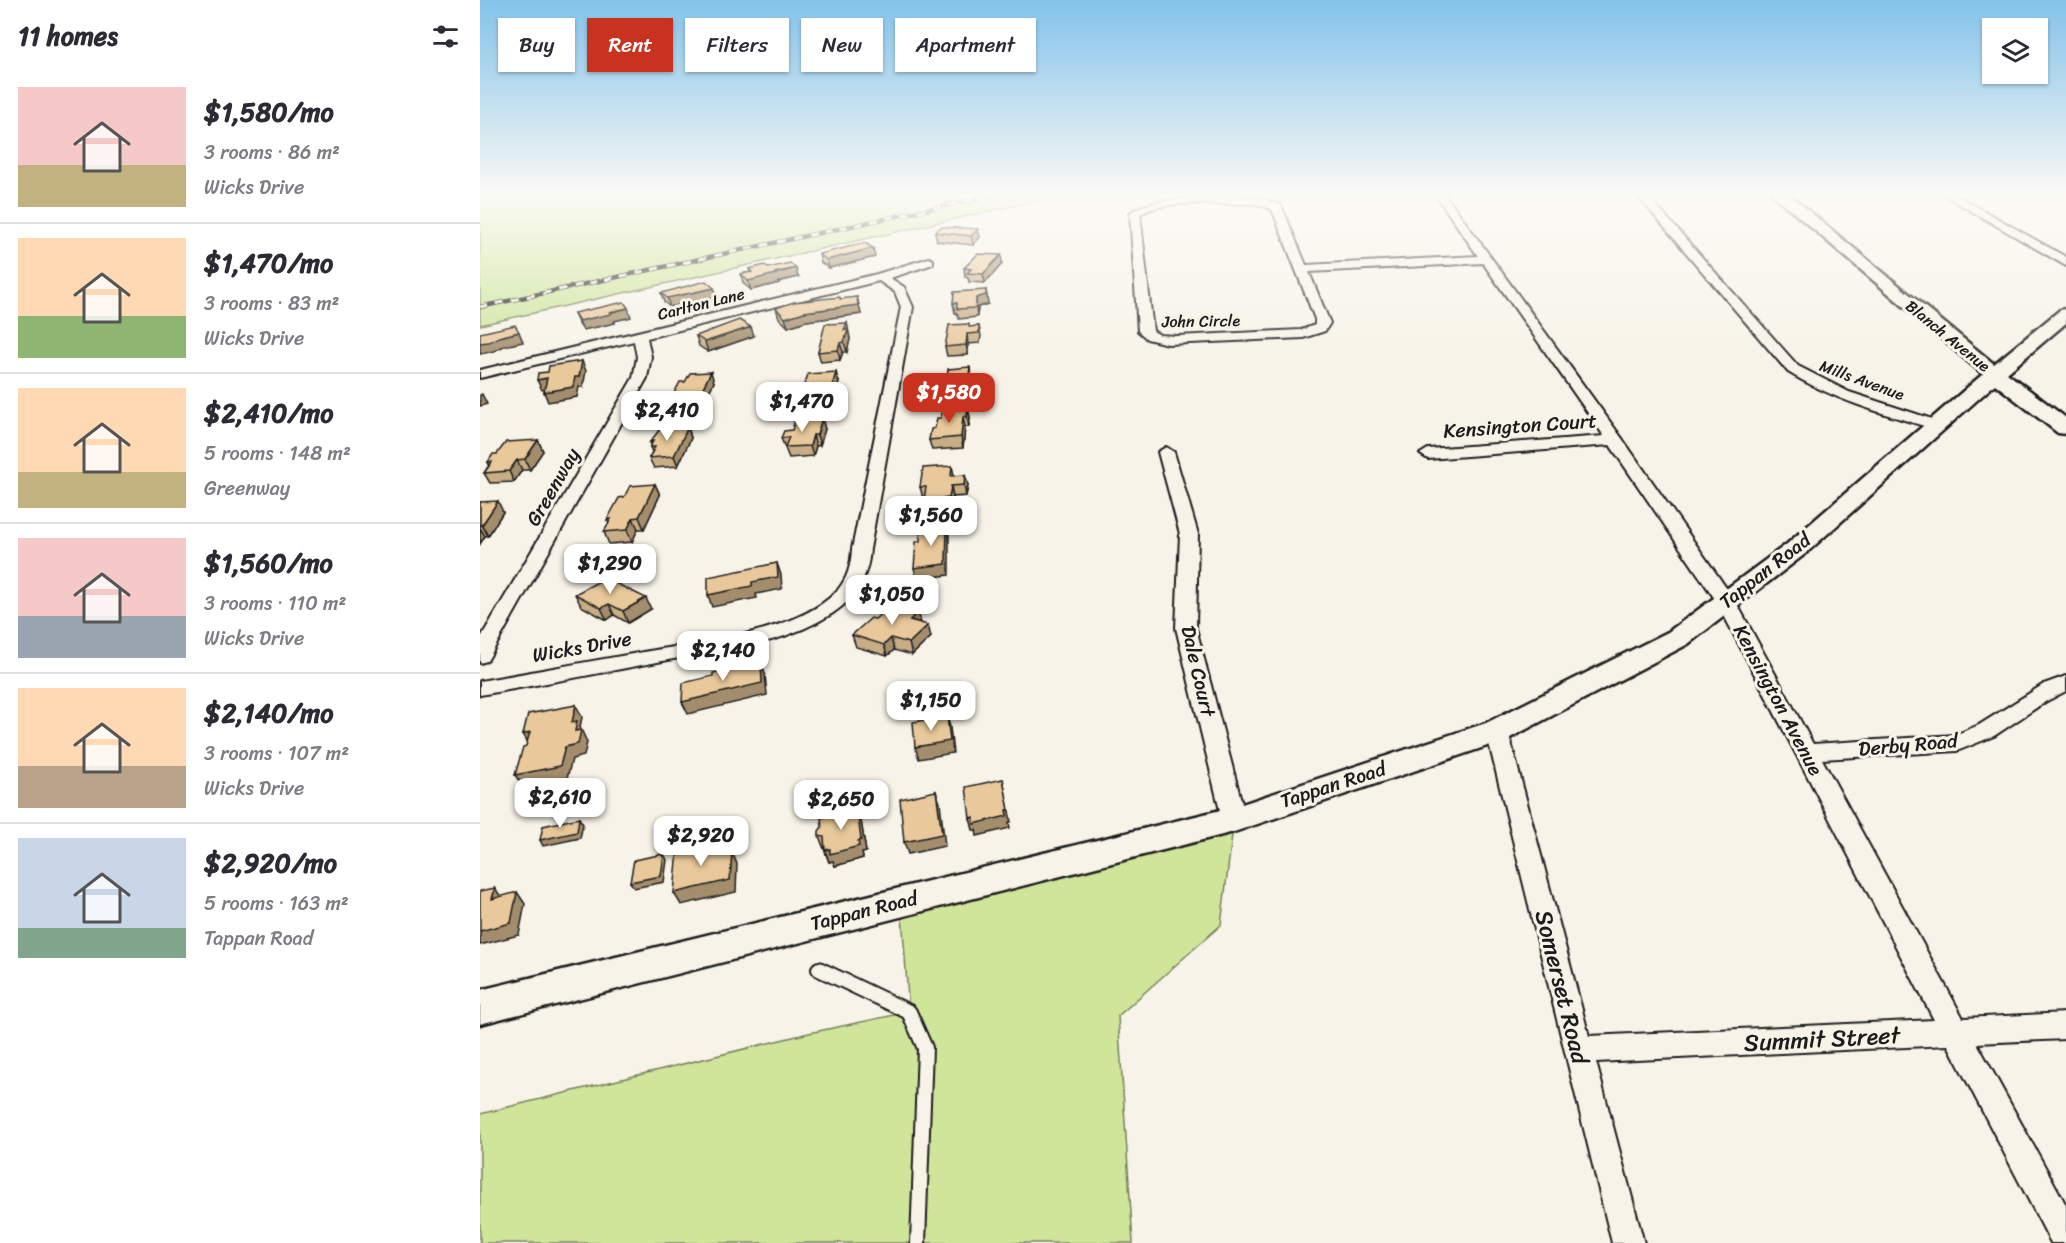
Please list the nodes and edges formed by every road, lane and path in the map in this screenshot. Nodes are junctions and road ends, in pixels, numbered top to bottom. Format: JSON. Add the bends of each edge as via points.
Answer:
{"nodes":[{"id":1,"x":1138,"y":252,"type":"edge"},
{"id":2,"x":1295,"y":252,"type":"edge"},
{"id":3,"x":1483,"y":252,"type":"edge"},
{"id":4,"x":1691,"y":252,"type":"edge"},
{"id":5,"x":1849,"y":252,"type":"edge"},
{"id":6,"x":2049,"y":252,"type":"edge"},
{"id":7,"x":1488,"y":259,"type":"junction"},
{"id":8,"x":929,"y":262,"type":"dead end"},
{"id":9,"x":2066,"y":262,"type":"edge"},
{"id":10,"x":1301,"y":268,"type":"junction"},
{"id":11,"x":881,"y":277,"type":"junction"},
{"id":12,"x":2066,"y":314,"type":"edge"},
{"id":13,"x":639,"y":335,"type":"junction"},
{"id":14,"x":480,"y":374,"type":"edge"},
{"id":15,"x":1995,"y":374,"type":"junction"},
{"id":16,"x":1936,"y":425,"type":"junction"},
{"id":17,"x":2066,"y":428,"type":"edge"},
{"id":18,"x":1615,"y":440,"type":"junction"},
{"id":19,"x":1166,"y":452,"type":"dead end"},
{"id":20,"x":1428,"y":454,"type":"dead end"},
{"id":21,"x":1726,"y":602,"type":"junction"},
{"id":22,"x":480,"y":656,"type":"edge"},
{"id":23,"x":2066,"y":683,"type":"edge"},
{"id":24,"x":480,"y":688,"type":"edge"},
{"id":25,"x":1497,"y":731,"type":"junction"},
{"id":26,"x":1806,"y":752,"type":"junction"},
{"id":27,"x":1234,"y":819,"type":"junction"},
{"id":28,"x":819,"y":969,"type":"dead end"},
{"id":29,"x":480,"y":1007,"type":"edge"},
{"id":30,"x":2066,"y":1026,"type":"edge"},
{"id":31,"x":1955,"y":1033,"type":"junction"},
{"id":32,"x":1578,"y":1050,"type":"junction"},
{"id":33,"x":2066,"y":1238,"type":"edge"},
{"id":34,"x":918,"y":1243,"type":"edge"},
{"id":35,"x":1628,"y":1243,"type":"edge"}],
"edges":[{"from":1,"to":10,"type":"street","name":"John Circle","via":[[1144,331],[1155,338],[1313,332],[1323,323]]},
{"from":2,"to":10,"type":"street","name":"John Circle"},
{"from":3,"to":7,"type":"street","name":"Kensington Avenue"},
{"from":4,"to":16,"type":"street","name":"Mills Avenue","via":[[1793,369],[1846,397]]},
{"from":5,"to":15,"type":"street","name":"Blanch Avenue"},
{"from":6,"to":9,"type":"street"},
{"from":7,"to":10,"type":"street"},
{"from":7,"to":18,"type":"street","name":"Kensington Avenue"},
{"from":8,"to":11,"type":"street","name":"Carlton Lane"},
{"from":11,"to":13,"type":"street","name":"Carlton Lane"},
{"from":11,"to":24,"type":"street","name":"Wicks Drive","via":[[900,290],[907,307],[861,549],[862,561],[850,588],[815,616],[761,637]]},
{"from":12,"to":15,"type":"street","name":"Tappan Road"},
{"from":13,"to":14,"type":"street","name":"Carlton Lane"},
{"from":13,"to":22,"type":"street","name":"Greenway","via":[[644,356],[640,378]]},
{"from":15,"to":16,"type":"street","name":"Tappan Road"},
{"from":15,"to":17,"type":"street","name":"Blanch Avenue"},
{"from":16,"to":21,"type":"street","name":"Tappan Road","via":[[1796,549]]},
{"from":18,"to":20,"type":"street","name":"Kensington Court"},
{"from":18,"to":21,"type":"street","name":"Kensington Avenue"},
{"from":19,"to":27,"type":"street","name":"Dale Court","via":[[1189,536],[1186,628]]},
{"from":21,"to":25,"type":"street","name":"Tappan Road","via":[[1678,638]]},
{"from":21,"to":26,"type":"street","name":"Kensington Avenue"},
{"from":23,"to":26,"type":"street","name":"Derby Road","via":[[2022,705],[1978,737],[1957,743]]},
{"from":25,"to":27,"type":"street","name":"Tappan Road"},
{"from":25,"to":32,"type":"street","name":"Somerset Road"},
{"from":26,"to":31,"type":"street","name":"Kensington Avenue"},
{"from":27,"to":29,"type":"street","name":"Tappan Road"},
{"from":28,"to":34,"type":"lane","via":[[909,1012],[925,1048]]},
{"from":30,"to":31,"type":"street","name":"Summit Street"},
{"from":31,"to":32,"type":"street","name":"Summit Street"},
{"from":31,"to":33,"type":"street","name":"Kensington Avenue"},
{"from":32,"to":35,"type":"street","name":"Somerset Road"}]}
